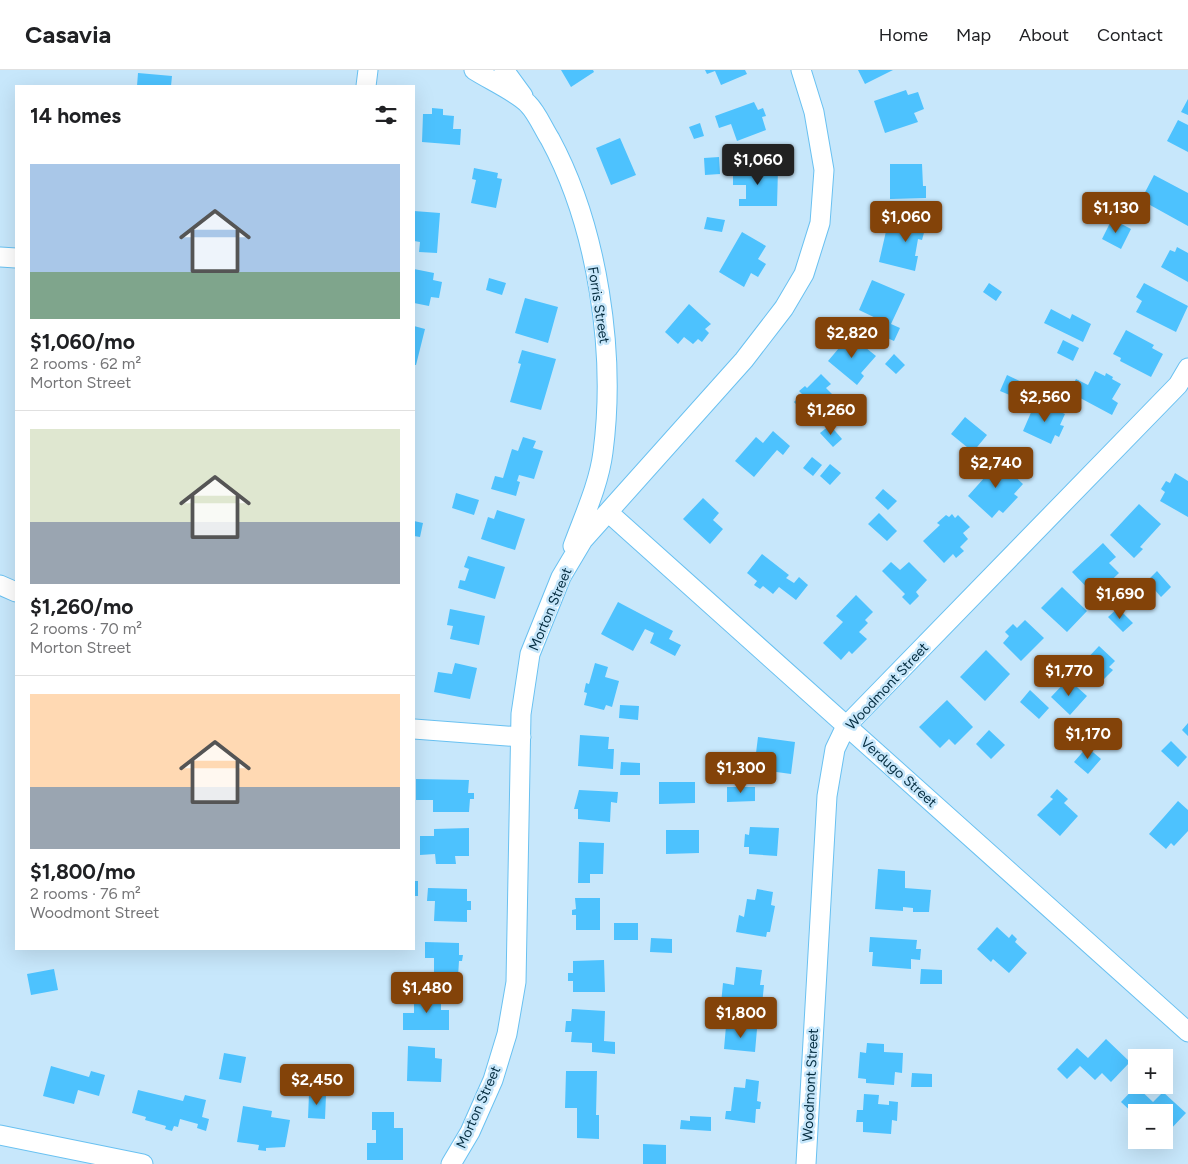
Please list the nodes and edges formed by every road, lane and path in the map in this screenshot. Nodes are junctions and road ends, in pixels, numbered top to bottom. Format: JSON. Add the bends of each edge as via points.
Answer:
{"nodes":[{"id":1,"x":368,"y":70,"type":"edge"},
{"id":2,"x":474,"y":70,"type":"edge"},
{"id":3,"x":504,"y":70,"type":"edge"},
{"id":4,"x":800,"y":70,"type":"edge"},
{"id":5,"x":366,"y":85,"type":"edge"},
{"id":6,"x":528,"y":103,"type":"junction"},
{"id":7,"x":0,"y":257,"type":"edge"},
{"id":8,"x":15,"y":258,"type":"edge"},
{"id":9,"x":1188,"y":368,"type":"edge"},
{"id":10,"x":609,"y":513,"type":"junction"},
{"id":11,"x":561,"y":577,"type":"junction"},
{"id":12,"x":0,"y":585,"type":"edge"},
{"id":13,"x":15,"y":592,"type":"edge"},
{"id":14,"x":846,"y":726,"type":"junction"},
{"id":15,"x":415,"y":729,"type":"edge"},
{"id":16,"x":521,"y":737,"type":"junction"},
{"id":17,"x":1188,"y":1032,"type":"edge"},
{"id":18,"x":0,"y":1135,"type":"edge"},
{"id":19,"x":143,"y":1164,"type":"edge"},
{"id":20,"x":451,"y":1164,"type":"edge"},
{"id":21,"x":806,"y":1164,"type":"edge"}],
"edges":[{"from":1,"to":5,"type":"street"},
{"from":2,"to":6,"type":"street","name":"Forris Street"},
{"from":3,"to":6,"type":"street"},
{"from":4,"to":10,"type":"street","name":"Morton Street","via":[[816,119],[824,170],[820,223],[804,274],[784,308],[749,353]]},
{"from":6,"to":11,"type":"street","name":"Forris Street","via":[[554,148],[579,209],[595,274],[605,346],[603,454],[592,495]]},
{"from":7,"to":8,"type":"street"},
{"from":9,"to":14,"type":"street","name":"Woodmont Street","via":[[1178,385]]},
{"from":10,"to":11,"type":"street","name":"Morton Street","via":[[583,540]]},
{"from":10,"to":14,"type":"street","name":"Verdugo Street"},
{"from":11,"to":16,"type":"street","name":"Morton Street","via":[[530,654],[522,703]]},
{"from":12,"to":13,"type":"street"},
{"from":14,"to":17,"type":"street","name":"Verdugo Street"},
{"from":14,"to":21,"type":"street","name":"Woodmont Street","via":[[835,750],[827,796]]},
{"from":15,"to":16,"type":"street"},
{"from":16,"to":20,"type":"street","name":"Morton Street","via":[[516,982],[507,1034],[493,1080],[470,1132]]},
{"from":18,"to":19,"type":"street"}]}
